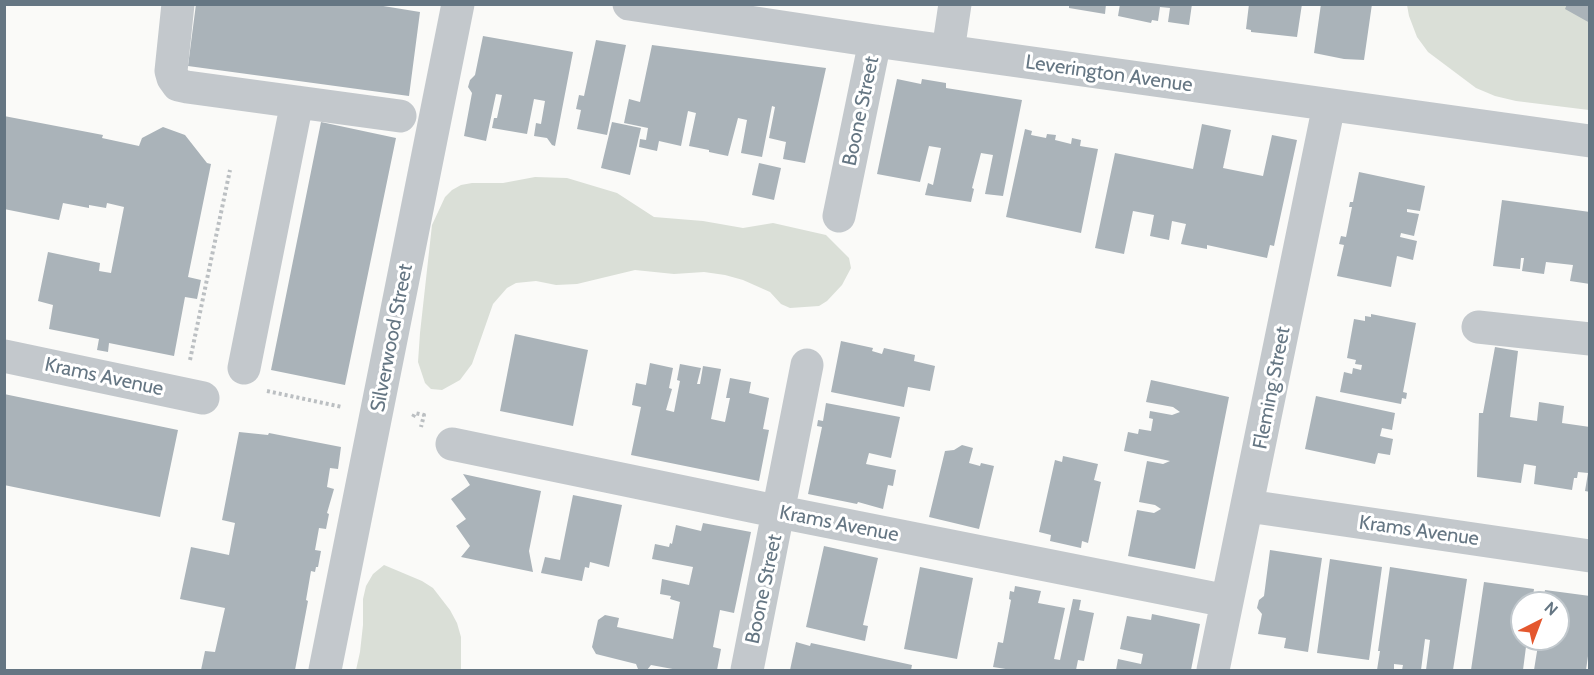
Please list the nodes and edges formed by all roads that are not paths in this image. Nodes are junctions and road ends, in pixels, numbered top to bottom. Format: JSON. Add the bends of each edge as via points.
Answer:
{"nodes":[{"id":1,"x":178,"y":4,"type":"edge"},
{"id":2,"x":458,"y":4,"type":"edge"},
{"id":3,"x":629,"y":4,"type":"edge"},
{"id":4,"x":955,"y":4,"type":"edge"},
{"id":5,"x":726,"y":11,"type":"edge"},
{"id":6,"x":875,"y":41,"type":"junction"},
{"id":7,"x":948,"y":51,"type":"junction"},
{"id":8,"x":297,"y":102,"type":"junction"},
{"id":9,"x":1329,"y":105,"type":"junction"},
{"id":10,"x":399,"y":116,"type":"dead end"},
{"id":11,"x":1590,"y":141,"type":"edge"},
{"id":12,"x":839,"y":216,"type":"dead end"},
{"id":13,"x":1478,"y":327,"type":"dead end"},
{"id":14,"x":1590,"y":339,"type":"edge"},
{"id":15,"x":4,"y":356,"type":"edge"},
{"id":16,"x":807,"y":365,"type":"dead end"},
{"id":17,"x":255,"y":379,"type":"road end"},
{"id":18,"x":193,"y":396,"type":"road end"},
{"id":19,"x":452,"y":444,"type":"dead end"},
{"id":20,"x":1248,"y":506,"type":"junction"},
{"id":21,"x":780,"y":512,"type":"junction"},
{"id":22,"x":1590,"y":556,"type":"edge"},
{"id":23,"x":1227,"y":602,"type":"junction"},
{"id":24,"x":326,"y":670,"type":"edge"},
{"id":25,"x":747,"y":670,"type":"edge"},
{"id":26,"x":1213,"y":670,"type":"edge"}],
"edges":[{"from":1,"to":8,"type":"street","via":[[171,71],[178,85]]},
{"from":2,"to":24,"type":"street","name":"Silverwood Street"},
{"from":3,"to":5,"type":"street","name":"Leverington Avenue"},
{"from":4,"to":7,"type":"street"},
{"from":5,"to":6,"type":"street","name":"Leverington Avenue"},
{"from":6,"to":7,"type":"street","name":"Leverington Avenue"},
{"from":6,"to":12,"type":"street","name":"Boone Street"},
{"from":7,"to":9,"type":"street","name":"Leverington Avenue"},
{"from":8,"to":10,"type":"street"},
{"from":8,"to":17,"type":"street"},
{"from":9,"to":11,"type":"street","name":"Leverington Avenue"},
{"from":9,"to":20,"type":"street","name":"Fleming Street"},
{"from":13,"to":14,"type":"street"},
{"from":15,"to":18,"type":"street","name":"Krams Avenue"},
{"from":16,"to":21,"type":"street","name":"Boone Street"},
{"from":19,"to":21,"type":"street","name":"Krams Avenue"},
{"from":20,"to":22,"type":"street","name":"Krams Avenue"},
{"from":20,"to":23,"type":"street","name":"Fleming Street"},
{"from":21,"to":23,"type":"street","name":"Krams Avenue"},
{"from":21,"to":25,"type":"street","name":"Boone Street"},
{"from":23,"to":26,"type":"street","name":"Fleming Street"}]}
